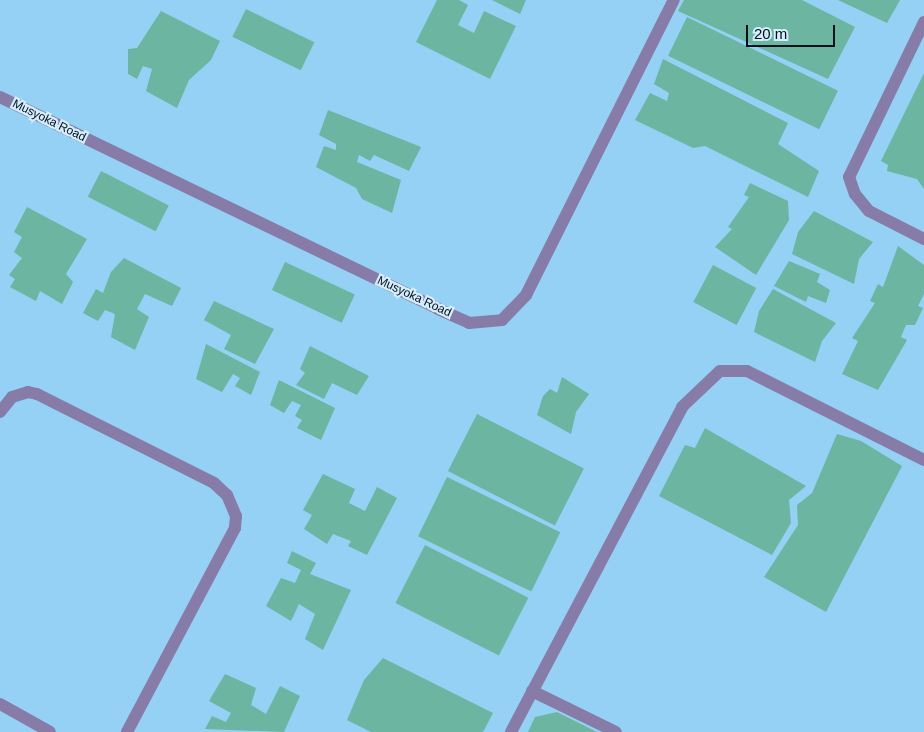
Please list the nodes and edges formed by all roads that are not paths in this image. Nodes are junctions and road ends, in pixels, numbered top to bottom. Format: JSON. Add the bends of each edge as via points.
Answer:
{"nodes":[{"id":1,"x":674,"y":0,"type":"edge"},
{"id":2,"x":924,"y":22,"type":"edge"},
{"id":3,"x":0,"y":97,"type":"edge"},
{"id":4,"x":924,"y":239,"type":"edge"},
{"id":5,"x":0,"y":412,"type":"edge"},
{"id":6,"x":924,"y":460,"type":"edge"},
{"id":7,"x":532,"y":691,"type":"junction"},
{"id":8,"x":0,"y":704,"type":"edge"},
{"id":9,"x":50,"y":732,"type":"edge"},
{"id":10,"x":127,"y":732,"type":"edge"},
{"id":11,"x":511,"y":732,"type":"edge"},
{"id":12,"x":616,"y":732,"type":"edge"}],
"edges":[{"from":1,"to":3,"type":"street","name":"Musyoka Road","via":[[526,295],[502,320],[469,323]]},
{"from":2,"to":4,"type":"street","via":[[850,177],[855,194],[869,211]]},
{"from":5,"to":10,"type":"street","via":[[12,397],[28,392],[37,394],[214,483],[227,495],[236,516],[235,528]]},
{"from":6,"to":7,"type":"street","via":[[747,371],[720,371],[682,407]]},
{"from":7,"to":11,"type":"street"},
{"from":7,"to":12,"type":"street"},
{"from":8,"to":9,"type":"street"}]}
